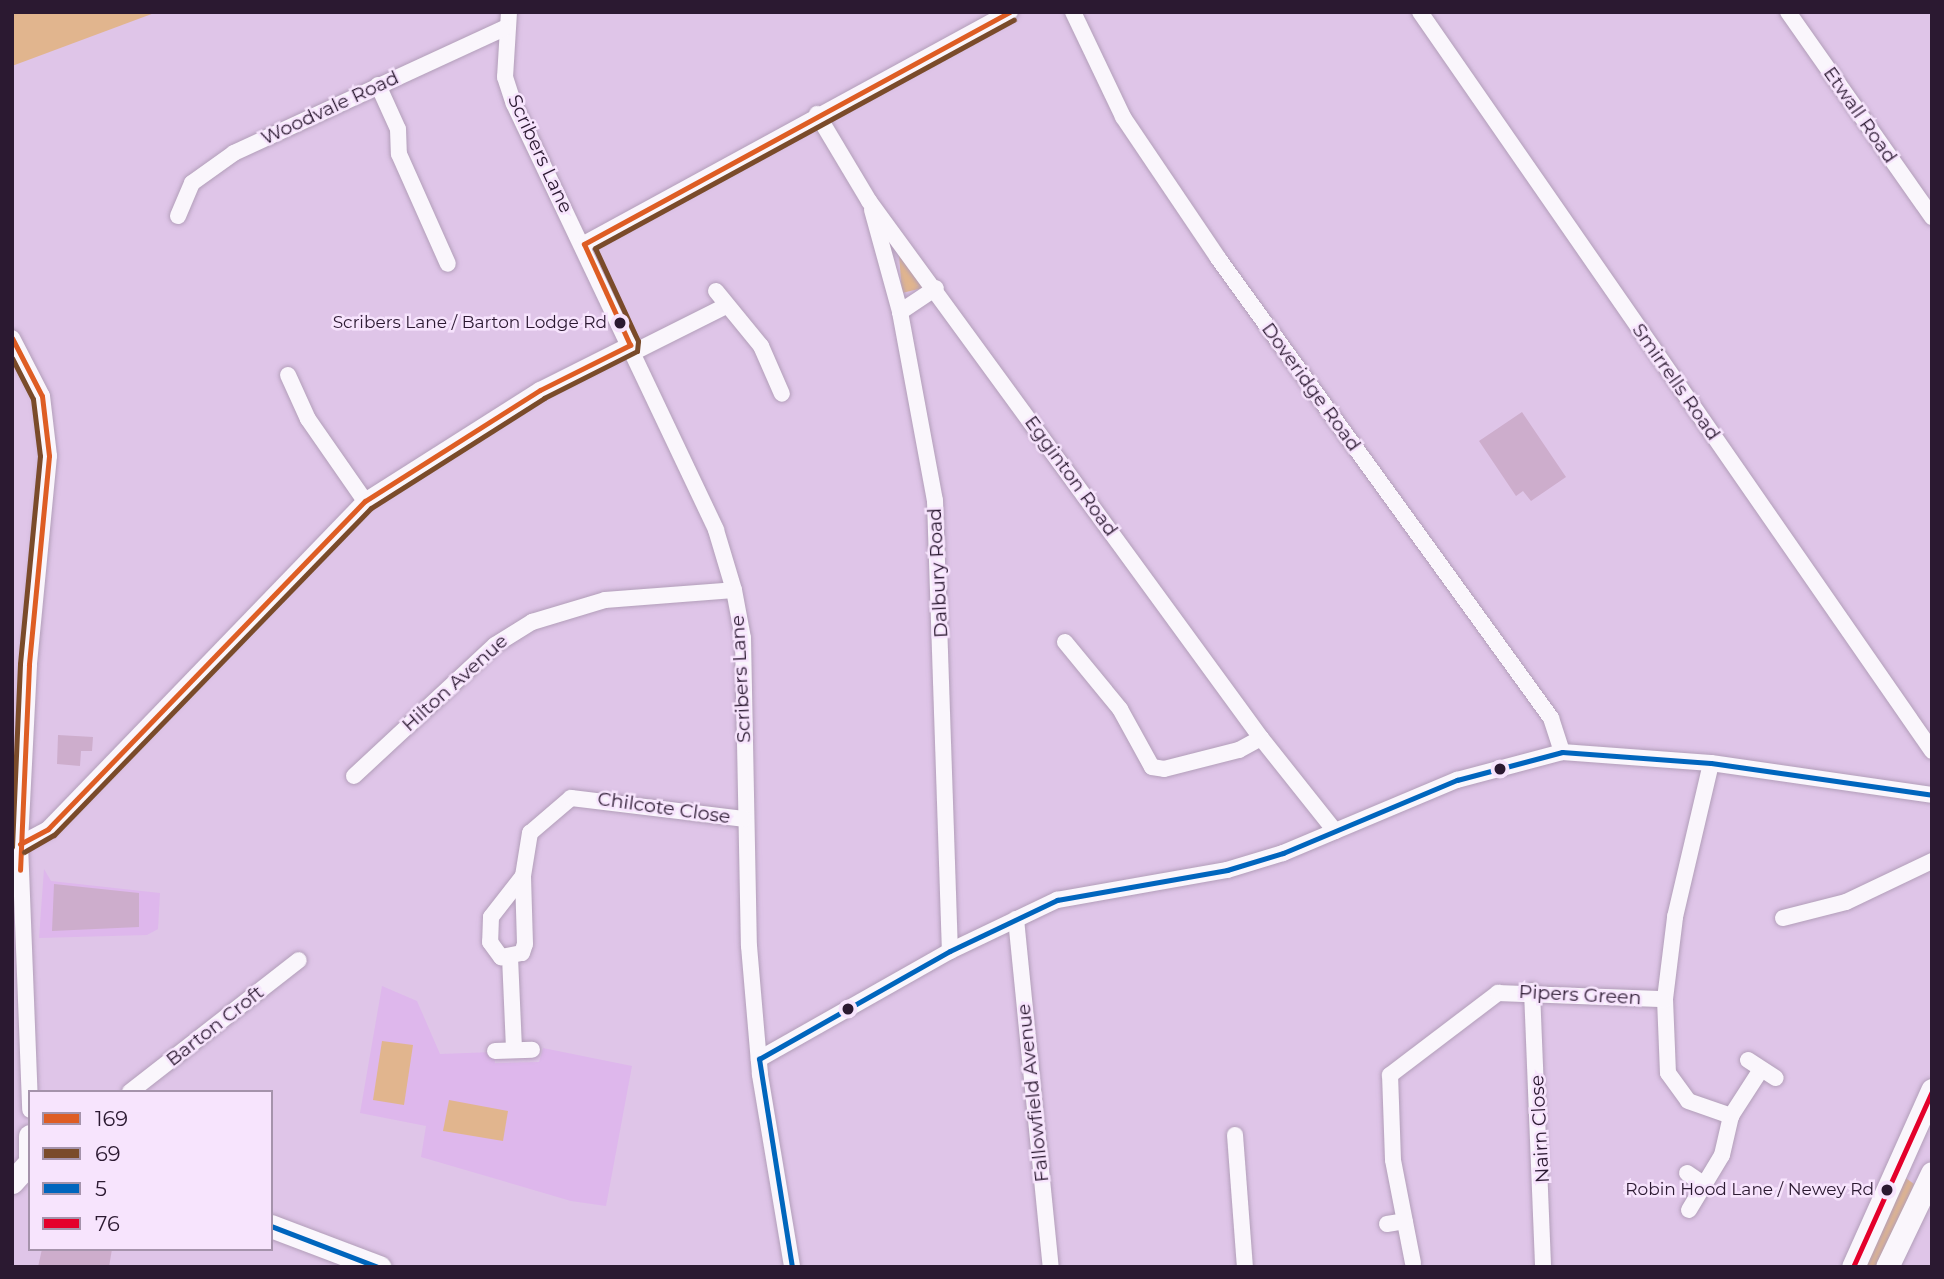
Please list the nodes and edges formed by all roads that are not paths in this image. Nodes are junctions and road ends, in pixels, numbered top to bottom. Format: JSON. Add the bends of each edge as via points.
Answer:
{"nodes":[{"id":1,"x":1010,"y":12,"type":"edge"},
{"id":2,"x":1073,"y":12,"type":"edge"},
{"id":3,"x":1420,"y":12,"type":"edge"},
{"id":4,"x":1788,"y":12,"type":"edge"},
{"id":5,"x":507,"y":20,"type":"edge"},
{"id":6,"x":378,"y":85,"type":"junction"},
{"id":7,"x":817,"y":114,"type":"junction"},
{"id":8,"x":869,"y":201,"type":"junction"},
{"id":9,"x":178,"y":216,"type":"dead end"},
{"id":10,"x":1932,"y":217,"type":"edge"},
{"id":11,"x":583,"y":244,"type":"junction"},
{"id":12,"x":448,"y":264,"type":"dead end"},
{"id":13,"x":936,"y":288,"type":"junction"},
{"id":14,"x":716,"y":291,"type":"dead end"},
{"id":15,"x":724,"y":307,"type":"junction"},
{"id":16,"x":900,"y":312,"type":"junction"},
{"id":17,"x":12,"y":338,"type":"edge"},
{"id":18,"x":632,"y":349,"type":"junction"},
{"id":19,"x":288,"y":374,"type":"dead end"},
{"id":20,"x":782,"y":394,"type":"dead end"},
{"id":21,"x":365,"y":501,"type":"junction"},
{"id":22,"x":734,"y":590,"type":"junction"},
{"id":23,"x":1065,"y":642,"type":"dead end"},
{"id":24,"x":12,"y":664,"type":"edge"},
{"id":25,"x":29,"y":665,"type":"junction"},
{"id":26,"x":1261,"y":738,"type":"junction"},
{"id":27,"x":1932,"y":751,"type":"edge"},
{"id":28,"x":1562,"y":752,"type":"junction"},
{"id":29,"x":1711,"y":763,"type":"junction"},
{"id":30,"x":354,"y":775,"type":"dead end"},
{"id":31,"x":1932,"y":795,"type":"edge"},
{"id":32,"x":744,"y":819,"type":"junction"},
{"id":33,"x":1335,"y":831,"type":"junction"},
{"id":34,"x":20,"y":844,"type":"junction"},
{"id":35,"x":1932,"y":861,"type":"edge"},
{"id":36,"x":16,"y":870,"type":"edge"},
{"id":37,"x":523,"y":876,"type":"junction"},
{"id":38,"x":1783,"y":918,"type":"dead end"},
{"id":39,"x":1016,"y":919,"type":"junction"},
{"id":40,"x":950,"y":951,"type":"junction"},
{"id":41,"x":510,"y":957,"type":"junction"},
{"id":42,"x":299,"y":960,"type":"dead end"},
{"id":43,"x":1532,"y":991,"type":"junction"},
{"id":44,"x":1665,"y":999,"type":"junction"},
{"id":45,"x":514,"y":1049,"type":"junction"},
{"id":46,"x":532,"y":1050,"type":"dead end"},
{"id":47,"x":495,"y":1051,"type":"dead end"},
{"id":48,"x":759,"y":1059,"type":"junction"},
{"id":49,"x":1776,"y":1078,"type":"dead end"},
{"id":50,"x":29,"y":1090,"type":"edge"},
{"id":51,"x":133,"y":1090,"type":"edge"},
{"id":52,"x":1931,"y":1093,"type":"edge"},
{"id":53,"x":1731,"y":1116,"type":"junction"},
{"id":54,"x":1235,"y":1135,"type":"dead end"},
{"id":55,"x":28,"y":1164,"type":"edge"},
{"id":56,"x":1688,"y":1173,"type":"dead end"},
{"id":57,"x":1931,"y":1176,"type":"edge"},
{"id":58,"x":12,"y":1182,"type":"edge"},
{"id":59,"x":1705,"y":1185,"type":"junction"},
{"id":60,"x":1689,"y":1210,"type":"dead end"},
{"id":61,"x":1405,"y":1221,"type":"junction"},
{"id":62,"x":1388,"y":1224,"type":"dead end"},
{"id":63,"x":273,"y":1227,"type":"edge"},
{"id":64,"x":1413,"y":1263,"type":"dead end"},
{"id":65,"x":379,"y":1267,"type":"edge"},
{"id":66,"x":792,"y":1267,"type":"edge"},
{"id":67,"x":1051,"y":1267,"type":"edge"},
{"id":68,"x":1245,"y":1267,"type":"edge"},
{"id":69,"x":1544,"y":1267,"type":"edge"},
{"id":70,"x":1853,"y":1267,"type":"edge"},
{"id":71,"x":1887,"y":1267,"type":"edge"}],
"edges":[{"from":1,"to":7,"type":"street"},
{"from":2,"to":28,"type":"street","name":"Doveridge Road","via":[[1123,117],[1218,258],[1551,719]]},
{"from":3,"to":27,"type":"street","name":"Smirrells Road"},
{"from":4,"to":10,"type":"street","name":"Etwall Road"},
{"from":5,"to":6,"type":"street","name":"Woodvale Road"},
{"from":5,"to":11,"type":"street","name":"Scribers Lane","via":[[505,77],[514,104]]},
{"from":6,"to":9,"type":"street","name":"Woodvale Road","via":[[234,153],[192,183]]},
{"from":6,"to":12,"type":"street","via":[[398,129],[399,154]]},
{"from":7,"to":8,"type":"street","name":"Egginton Road"},
{"from":7,"to":11,"type":"street"},
{"from":8,"to":13,"type":"street","name":"Egginton Road"},
{"from":8,"to":16,"type":"street","name":"Dalbury Road"},
{"from":11,"to":18,"type":"street","name":"Scribers Lane"},
{"from":13,"to":16,"type":"street"},
{"from":13,"to":26,"type":"street","name":"Egginton Road"},
{"from":14,"to":15,"type":"street"},
{"from":15,"to":18,"type":"street"},
{"from":15,"to":20,"type":"street","via":[[761,346]]},
{"from":16,"to":40,"type":"street","name":"Dalbury Road","via":[[935,501]]},
{"from":17,"to":25,"type":"street","via":[[42,396],[48,422],[48,499]]},
{"from":18,"to":21,"type":"street","via":[[540,390]]},
{"from":18,"to":22,"type":"street","name":"Scribers Lane","via":[[716,530]]},
{"from":19,"to":21,"type":"street","via":[[308,419]]},
{"from":21,"to":34,"type":"street","via":[[48,829]]},
{"from":22,"to":30,"type":"street","name":"Hilton Avenue","via":[[605,600],[532,622],[495,645]]},
{"from":22,"to":32,"type":"street","name":"Scribers Lane","via":[[743,638]]},
{"from":23,"to":26,"type":"street","via":[[1120,709],[1152,766],[1173,768],[1239,750]]},
{"from":24,"to":25,"type":"street"},
{"from":25,"to":34,"type":"street"},
{"from":26,"to":33,"type":"street","name":"Egginton Road"},
{"from":28,"to":29,"type":"street"},
{"from":28,"to":33,"type":"street","via":[[1457,780]]},
{"from":29,"to":31,"type":"street"},
{"from":29,"to":44,"type":"street","name":"Pipers Green","via":[[1675,917]]},
{"from":32,"to":37,"type":"street","name":"Chilcote Close","via":[[571,798],[530,833]]},
{"from":32,"to":48,"type":"street","name":"Scribers Lane"},
{"from":33,"to":39,"type":"street","via":[[1227,870],[1091,890]]},
{"from":34,"to":36,"type":"street"},
{"from":35,"to":38,"type":"street","via":[[1846,902]]},
{"from":36,"to":50,"type":"street"},
{"from":37,"to":41,"type":"street","name":"Chilcote Close","via":[[526,944],[522,953]]},
{"from":37,"to":41,"type":"street","via":[[491,917],[493,952]]},
{"from":39,"to":40,"type":"street"},
{"from":39,"to":67,"type":"street","name":"Fallowfield Avenue"},
{"from":40,"to":48,"type":"street"},
{"from":41,"to":45,"type":"street"},
{"from":42,"to":51,"type":"street","name":"Barton Croft"},
{"from":43,"to":44,"type":"street","name":"Pipers Green"},
{"from":43,"to":61,"type":"street","name":"Pipers Green","via":[[1485,998],[1390,1075],[1391,1147]]},
{"from":43,"to":69,"type":"street","name":"Nairn Close"},
{"from":44,"to":53,"type":"street","via":[[1665,1059],[1674,1088],[1688,1101]]},
{"from":45,"to":46,"type":"street"},
{"from":45,"to":47,"type":"street"},
{"from":48,"to":66,"type":"street","name":"Scribers Lane"},
{"from":49,"to":53,"type":"street","via":[[1754,1066]]},
{"from":52,"to":70,"type":"street"},
{"from":53,"to":59,"type":"street","via":[[1722,1155]]},
{"from":54,"to":68,"type":"street"},
{"from":55,"to":58,"type":"street"},
{"from":56,"to":59,"type":"street"},
{"from":57,"to":71,"type":"street"},
{"from":59,"to":60,"type":"street"},
{"from":61,"to":62,"type":"street"},
{"from":61,"to":64,"type":"street","name":"Pipers Green"},
{"from":63,"to":65,"type":"street"}]}
